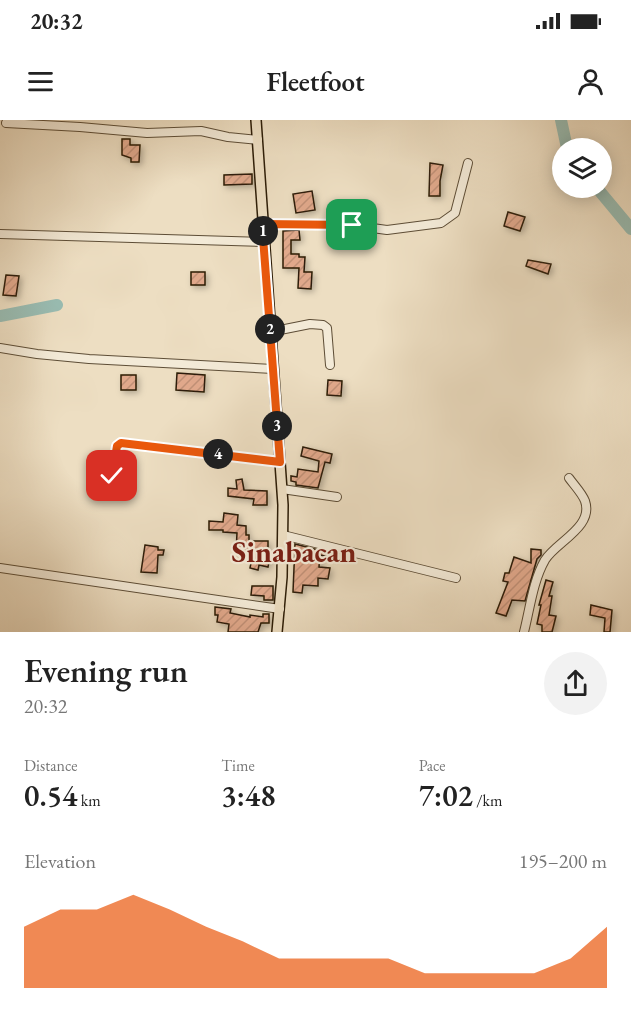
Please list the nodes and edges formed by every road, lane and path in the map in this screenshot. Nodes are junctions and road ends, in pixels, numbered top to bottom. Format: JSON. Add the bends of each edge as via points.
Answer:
{"nodes":[{"id":1,"x":256,"y":120,"type":"edge"},
{"id":2,"x":6,"y":123,"type":"dead end"},
{"id":3,"x":258,"y":140,"type":"junction"},
{"id":4,"x":468,"y":163,"type":"dead end"},
{"id":5,"x":262,"y":224,"type":"junction"},
{"id":6,"x":0,"y":234,"type":"edge"},
{"id":7,"x":263,"y":242,"type":"junction"},
{"id":8,"x":270,"y":332,"type":"junction"},
{"id":9,"x":0,"y":348,"type":"edge"},
{"id":10,"x":330,"y":364,"type":"dead end"},
{"id":11,"x":273,"y":369,"type":"junction"},
{"id":12,"x":280,"y":462,"type":"junction"},
{"id":13,"x":112,"y":476,"type":"dead end"},
{"id":14,"x":569,"y":478,"type":"dead end"},
{"id":15,"x":282,"y":489,"type":"junction"},
{"id":16,"x":337,"y":497,"type":"dead end"},
{"id":17,"x":283,"y":535,"type":"junction"},
{"id":18,"x":0,"y":568,"type":"edge"},
{"id":19,"x":456,"y":578,"type":"dead end"},
{"id":20,"x":280,"y":609,"type":"junction"},
{"id":21,"x":277,"y":632,"type":"edge"},
{"id":22,"x":525,"y":632,"type":"edge"}],
"edges":[{"from":1,"to":3,"type":"main road"},
{"from":2,"to":3,"type":"street","via":[[147,133],[201,131]]},
{"from":3,"to":5,"type":"main road"},
{"from":4,"to":5,"type":"street","via":[[455,213],[441,223],[387,230],[343,224]]},
{"from":5,"to":7,"type":"main road"},
{"from":6,"to":7,"type":"street"},
{"from":7,"to":8,"type":"main road"},
{"from":8,"to":10,"type":"street","via":[[324,325]]},
{"from":8,"to":11,"type":"main road"},
{"from":9,"to":11,"type":"street","via":[[89,359]]},
{"from":11,"to":12,"type":"main road"},
{"from":12,"to":13,"type":"street","via":[[121,443],[117,446]]},
{"from":12,"to":15,"type":"main road"},
{"from":14,"to":22,"type":"street","via":[[585,501],[585,518],[547,557]]},
{"from":15,"to":16,"type":"street"},
{"from":15,"to":17,"type":"main road"},
{"from":17,"to":19,"type":"street"},
{"from":17,"to":20,"type":"main road"},
{"from":18,"to":20,"type":"street"},
{"from":20,"to":21,"type":"main road"}]}
